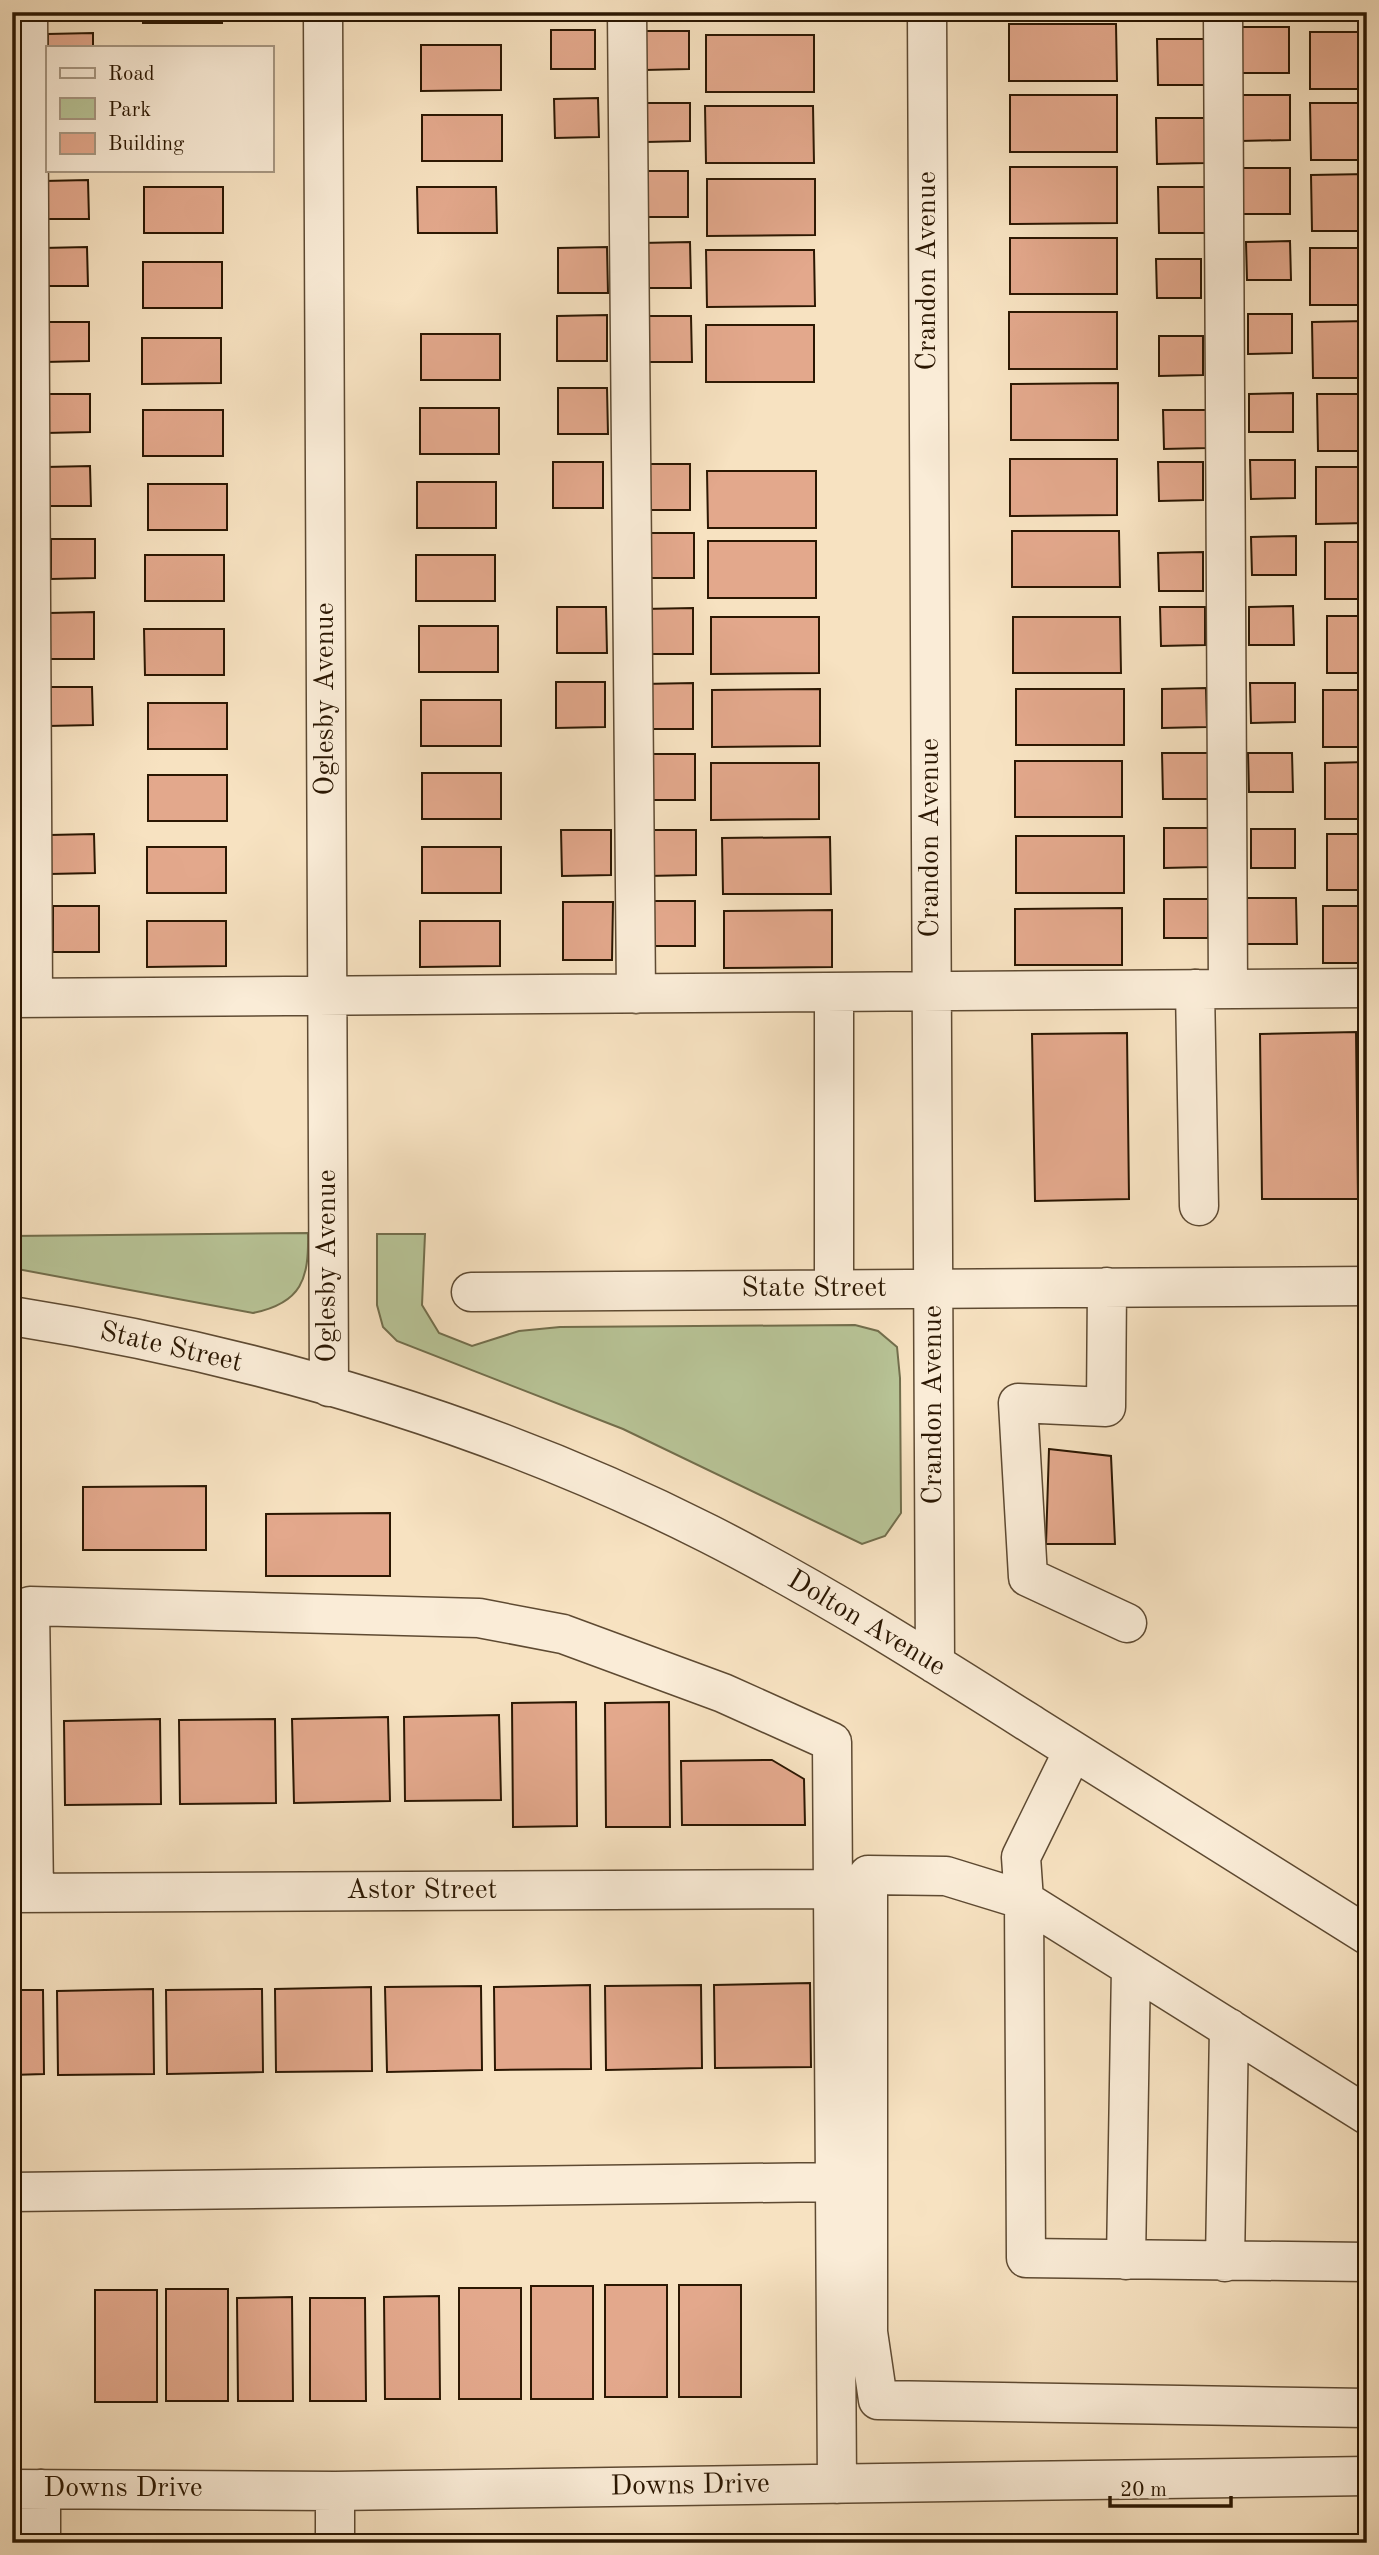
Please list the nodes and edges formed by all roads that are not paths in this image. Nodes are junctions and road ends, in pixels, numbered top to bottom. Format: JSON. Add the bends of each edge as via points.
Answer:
{"nodes":[{"id":1,"x":27,"y":12,"type":"edge"},
{"id":2,"x":323,"y":12,"type":"edge"},
{"id":3,"x":626,"y":12,"type":"edge"},
{"id":4,"x":927,"y":12,"type":"edge"},
{"id":5,"x":1223,"y":12,"type":"edge"},
{"id":6,"x":1367,"y":988,"type":"edge"},
{"id":7,"x":1211,"y":989,"type":"junction"},
{"id":8,"x":931,"y":991,"type":"junction"},
{"id":9,"x":834,"y":992,"type":"junction"},
{"id":10,"x":636,"y":994,"type":"junction"},
{"id":11,"x":327,"y":996,"type":"junction"},
{"id":12,"x":22,"y":998,"type":"edge"},
{"id":13,"x":1199,"y":1206,"type":"dead end"},
{"id":14,"x":1367,"y":1286,"type":"edge"},
{"id":15,"x":1107,"y":1287,"type":"junction"},
{"id":16,"x":834,"y":1289,"type":"junction"},
{"id":17,"x":933,"y":1289,"type":"junction"},
{"id":18,"x":471,"y":1292,"type":"dead end"},
{"id":19,"x":12,"y":1316,"type":"edge"},
{"id":20,"x":329,"y":1387,"type":"junction"},
{"id":21,"x":1128,"y":1623,"type":"dead end"},
{"id":22,"x":935,"y":1664,"type":"junction"},
{"id":23,"x":1073,"y":1751,"type":"junction"},
{"id":24,"x":833,"y":1889,"type":"junction"},
{"id":25,"x":23,"y":1893,"type":"edge"},
{"id":26,"x":1024,"y":1900,"type":"junction"},
{"id":27,"x":1367,"y":1935,"type":"edge"},
{"id":28,"x":1131,"y":1967,"type":"junction"},
{"id":29,"x":1229,"y":2028,"type":"junction"},
{"id":30,"x":1367,"y":2115,"type":"edge"},
{"id":31,"x":835,"y":2182,"type":"junction"},
{"id":32,"x":12,"y":2192,"type":"edge"},
{"id":33,"x":1126,"y":2260,"type":"junction"},
{"id":34,"x":1225,"y":2262,"type":"junction"},
{"id":35,"x":1367,"y":2262,"type":"edge"},
{"id":36,"x":1367,"y":2408,"type":"edge"},
{"id":37,"x":1367,"y":2476,"type":"edge"},
{"id":38,"x":837,"y":2484,"type":"junction"},
{"id":39,"x":27,"y":2489,"type":"edge"},
{"id":40,"x":335,"y":2491,"type":"junction"},
{"id":41,"x":41,"y":2543,"type":"edge"},
{"id":42,"x":335,"y":2543,"type":"edge"}],
"edges":[{"from":1,"to":12,"type":"street"},
{"from":2,"to":11,"type":"street","name":"Oglesby Avenue"},
{"from":3,"to":10,"type":"street"},
{"from":4,"to":8,"type":"street","name":"Crandon Avenue"},
{"from":5,"to":7,"type":"street"},
{"from":6,"to":7,"type":"street"},
{"from":7,"to":8,"type":"street"},
{"from":7,"to":13,"type":"street"},
{"from":8,"to":9,"type":"street"},
{"from":8,"to":17,"type":"street","name":"Crandon Avenue"},
{"from":9,"to":10,"type":"street"},
{"from":9,"to":16,"type":"street"},
{"from":10,"to":11,"type":"street"},
{"from":11,"to":12,"type":"street"},
{"from":11,"to":20,"type":"street","name":"Oglesby Avenue"},
{"from":14,"to":15,"type":"street","name":"State Street"},
{"from":15,"to":17,"type":"street","name":"State Street"},
{"from":15,"to":21,"type":"street","via":[[1107,1407],[1018,1403],[1027,1564],[1028,1577]]},
{"from":16,"to":17,"type":"street","name":"State Street"},
{"from":16,"to":18,"type":"street","name":"State Street"},
{"from":17,"to":22,"type":"street","name":"Crandon Avenue"},
{"from":19,"to":20,"type":"street","name":"State Street","via":[[172,1345]]},
{"from":20,"to":22,"type":"street","name":"Dolton Avenue","via":[[483,1437],[695,1528]]},
{"from":22,"to":23,"type":"street","name":"Dolton Avenue"},
{"from":23,"to":26,"type":"street","via":[[1021,1857]]},
{"from":23,"to":27,"type":"street","name":"Dolton Avenue"},
{"from":24,"to":25,"type":"street","name":"Astor Street"},
{"from":24,"to":25,"type":"street","via":[[832,1742],[723,1693],[563,1634],[479,1618],[30,1606]]},
{"from":24,"to":31,"type":"street"},
{"from":26,"to":28,"type":"street"},
{"from":26,"to":33,"type":"street","via":[[1026,2258]]},
{"from":26,"to":36,"type":"street","via":[[946,1876],[868,1875],[868,2332],[878,2400]]},
{"from":28,"to":29,"type":"street"},
{"from":28,"to":33,"type":"street"},
{"from":29,"to":30,"type":"street"},
{"from":29,"to":34,"type":"street"},
{"from":31,"to":32,"type":"street"},
{"from":31,"to":38,"type":"street"},
{"from":33,"to":34,"type":"street"},
{"from":34,"to":35,"type":"street"},
{"from":37,"to":38,"type":"street","name":"Downs Drive"},
{"from":38,"to":40,"type":"street","name":"Downs Drive"},
{"from":39,"to":40,"type":"street","name":"Downs Drive"},
{"from":39,"to":41,"type":"street"},
{"from":40,"to":42,"type":"street"}]}
